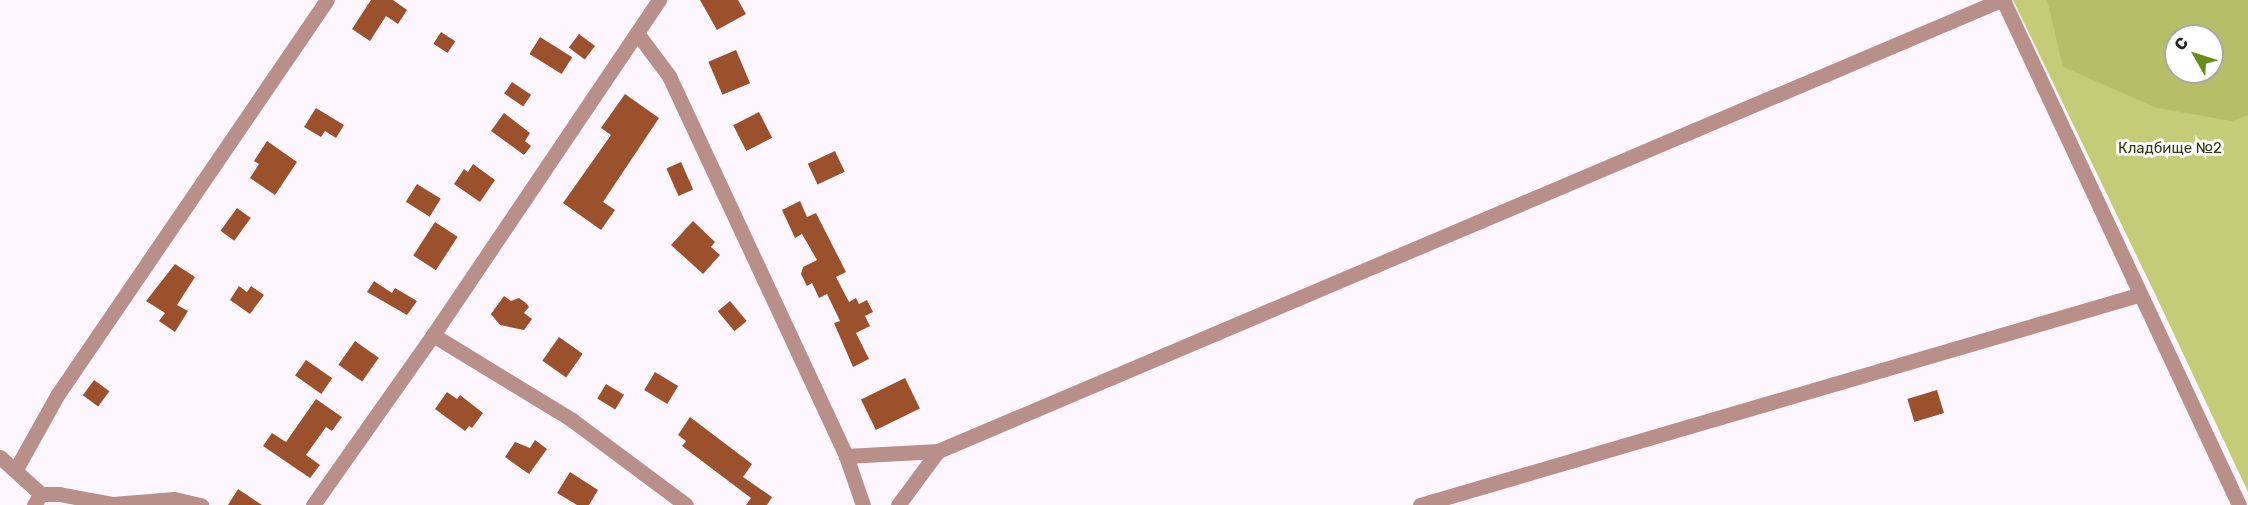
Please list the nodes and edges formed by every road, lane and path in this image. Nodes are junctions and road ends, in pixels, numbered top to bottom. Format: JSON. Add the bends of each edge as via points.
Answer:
{"nodes":[{"id":1,"x":327,"y":0,"type":"edge"},
{"id":2,"x":658,"y":0,"type":"edge"},
{"id":3,"x":2002,"y":0,"type":"edge"},
{"id":4,"x":637,"y":33,"type":"junction"},
{"id":5,"x":2138,"y":295,"type":"junction"},
{"id":6,"x":433,"y":335,"type":"junction"},
{"id":7,"x":938,"y":452,"type":"junction"},
{"id":8,"x":846,"y":456,"type":"junction"},
{"id":9,"x":0,"y":457,"type":"edge"},
{"id":10,"x":16,"y":469,"type":"junction"},
{"id":11,"x":38,"y":499,"type":"edge"},
{"id":12,"x":201,"y":505,"type":"edge"},
{"id":13,"x":313,"y":505,"type":"edge"},
{"id":14,"x":686,"y":505,"type":"edge"},
{"id":15,"x":863,"y":505,"type":"edge"},
{"id":16,"x":898,"y":505,"type":"edge"},
{"id":17,"x":1420,"y":505,"type":"edge"},
{"id":18,"x":2240,"y":505,"type":"edge"}],
"edges":[{"from":1,"to":10,"type":"street","via":[[58,394]]},
{"from":2,"to":4,"type":"street"},
{"from":3,"to":5,"type":"street"},
{"from":3,"to":7,"type":"street"},
{"from":4,"to":6,"type":"street"},
{"from":4,"to":8,"type":"street","via":[[669,76]]},
{"from":5,"to":17,"type":"street"},
{"from":5,"to":18,"type":"street"},
{"from":6,"to":13,"type":"street"},
{"from":6,"to":14,"type":"street","via":[[572,420]]},
{"from":7,"to":8,"type":"street"},
{"from":7,"to":16,"type":"street"},
{"from":8,"to":15,"type":"street"},
{"from":9,"to":10,"type":"street"},
{"from":10,"to":11,"type":"street"},
{"from":11,"to":12,"type":"street","via":[[113,504],[174,499]]}]}
